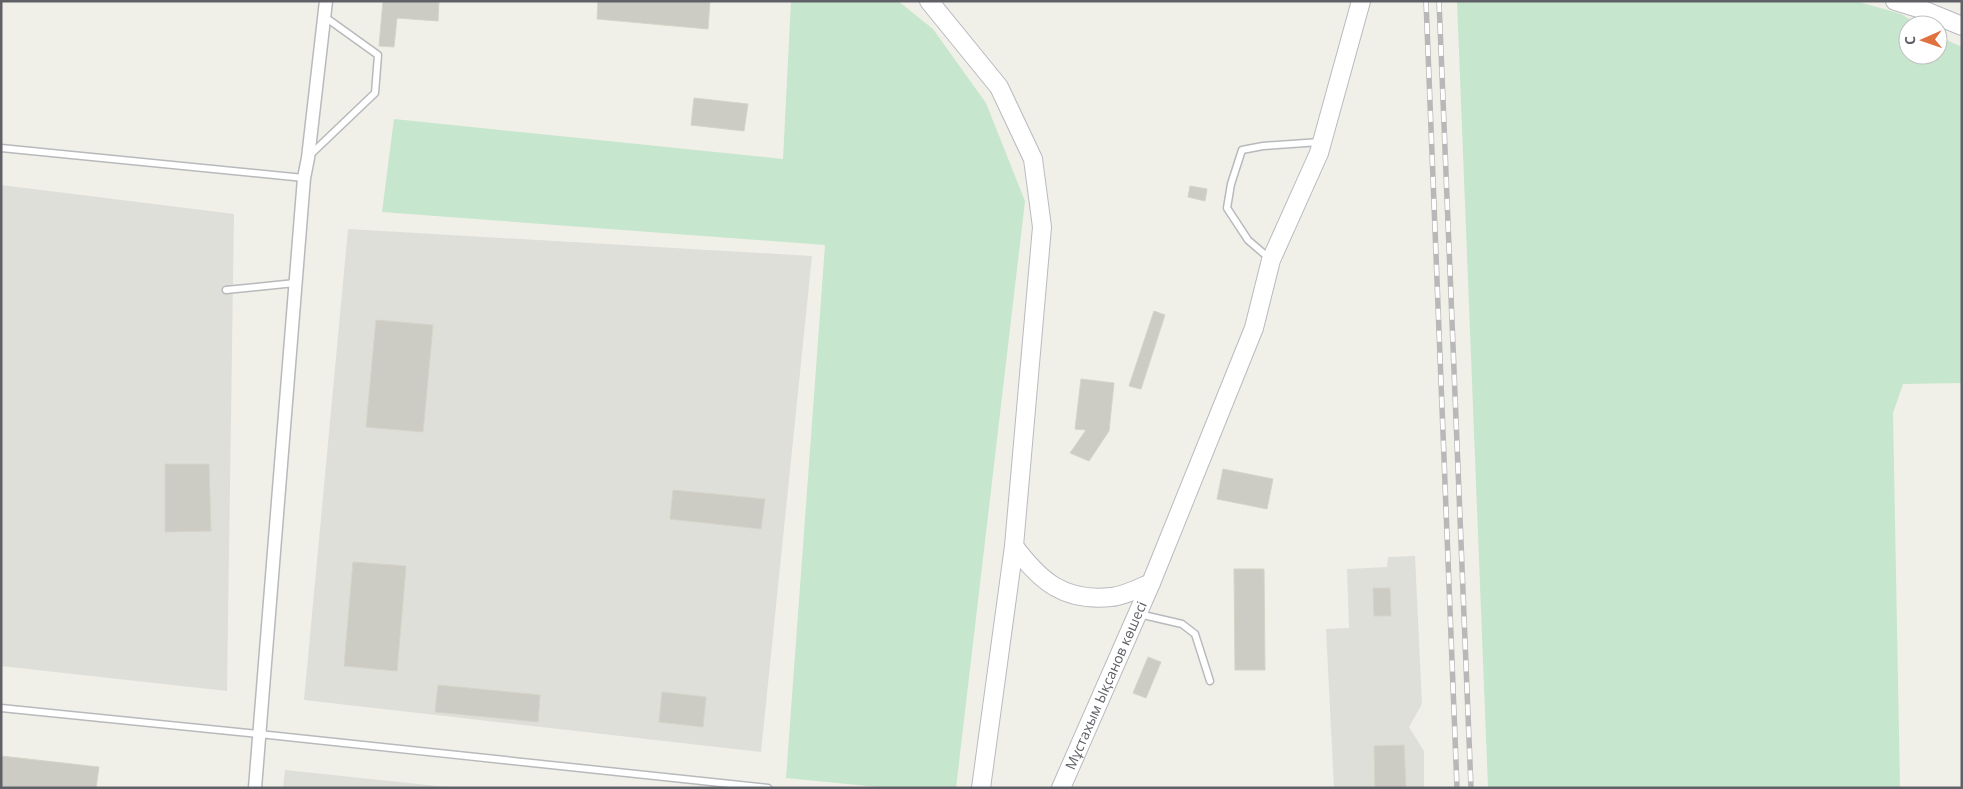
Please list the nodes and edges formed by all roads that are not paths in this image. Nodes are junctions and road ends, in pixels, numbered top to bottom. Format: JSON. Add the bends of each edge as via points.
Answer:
{"nodes":[{"id":1,"x":326,"y":1,"type":"edge"},
{"id":2,"x":929,"y":1,"type":"edge"},
{"id":3,"x":1361,"y":1,"type":"edge"},
{"id":4,"x":1894,"y":1,"type":"edge"},
{"id":5,"x":324,"y":17,"type":"junction"},
{"id":6,"x":1962,"y":26,"type":"edge"},
{"id":7,"x":1322,"y":142,"type":"junction"},
{"id":8,"x":1,"y":148,"type":"edge"},
{"id":9,"x":308,"y":158,"type":"junction"},
{"id":10,"x":304,"y":178,"type":"junction"},
{"id":11,"x":1271,"y":260,"type":"junction"},
{"id":12,"x":295,"y":283,"type":"junction"},
{"id":13,"x":226,"y":290,"type":"dead end"},
{"id":14,"x":1014,"y":546,"type":"junction"},
{"id":15,"x":1151,"y":583,"type":"junction"},
{"id":16,"x":1138,"y":614,"type":"junction"},
{"id":17,"x":1210,"y":681,"type":"dead end"},
{"id":18,"x":1,"y":708,"type":"edge"},
{"id":19,"x":259,"y":734,"type":"junction"},
{"id":20,"x":255,"y":788,"type":"edge"},
{"id":21,"x":768,"y":788,"type":"edge"},
{"id":22,"x":981,"y":788,"type":"edge"},
{"id":23,"x":1061,"y":788,"type":"edge"}],
"edges":[{"from":1,"to":5,"type":"street"},
{"from":2,"to":14,"type":"main road","via":[[999,87],[1033,159],[1042,228]]},
{"from":3,"to":7,"type":"main road","name":"Мұстахым Ықсанов көшесі"},
{"from":4,"to":6,"type":"main road"},
{"from":5,"to":9,"type":"street"},
{"from":5,"to":9,"type":"lane","via":[[378,55],[375,93]]},
{"from":7,"to":11,"type":"main road","name":"Мұстахым Ықсанов көшесі"},
{"from":7,"to":11,"type":"lane","via":[[1242,150],[1227,208],[1248,240]]},
{"from":8,"to":10,"type":"lane"},
{"from":9,"to":10,"type":"street"},
{"from":10,"to":12,"type":"street"},
{"from":11,"to":15,"type":"main road","name":"Мұстахым Ықсанов көшесі","via":[[1254,328]]},
{"from":12,"to":13,"type":"lane"},
{"from":12,"to":19,"type":"street"},
{"from":14,"to":15,"type":"main road","via":[[1049,584],[1080,597],[1112,597]]},
{"from":14,"to":22,"type":"main road"},
{"from":15,"to":16,"type":"main road","name":"Мұстахым Ықсанов көшесі"},
{"from":16,"to":17,"type":"lane","via":[[1182,624],[1195,634]]},
{"from":16,"to":23,"type":"main road","name":"Мұстахым Ықсанов көшесі"},
{"from":18,"to":19,"type":"lane"},
{"from":19,"to":20,"type":"street"},
{"from":19,"to":21,"type":"lane"}]}
